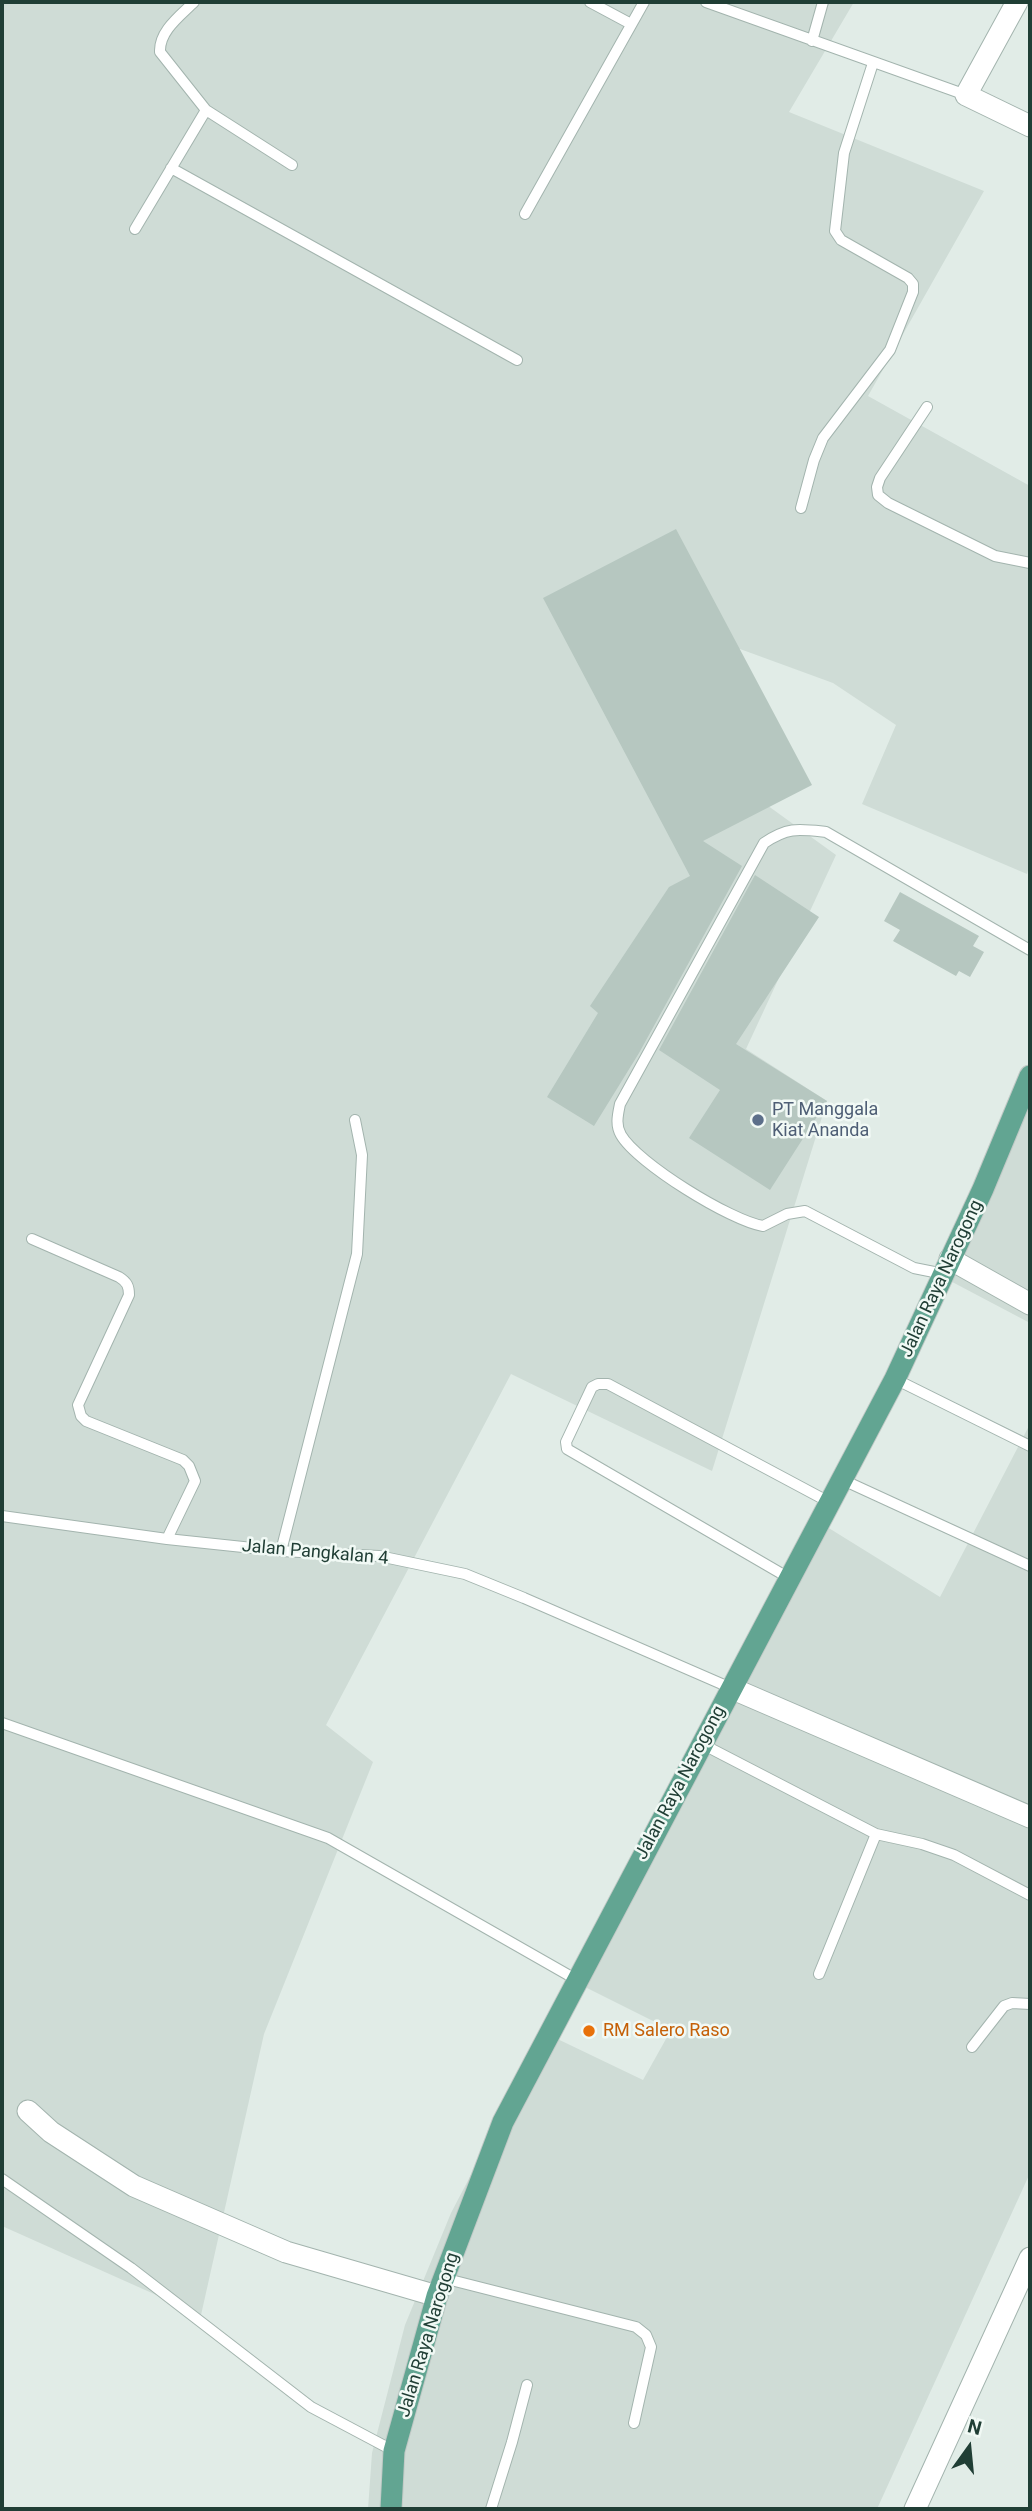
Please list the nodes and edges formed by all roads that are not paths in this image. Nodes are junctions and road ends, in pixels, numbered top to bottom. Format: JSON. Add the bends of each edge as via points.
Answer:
{"nodes":[{"id":1,"x":194,"y":2,"type":"edge"},
{"id":2,"x":590,"y":2,"type":"edge"},
{"id":3,"x":644,"y":2,"type":"edge"},
{"id":4,"x":706,"y":2,"type":"edge"},
{"id":5,"x":823,"y":2,"type":"edge"},
{"id":6,"x":1017,"y":2,"type":"edge"},
{"id":7,"x":631,"y":24,"type":"junction"},
{"id":8,"x":812,"y":41,"type":"junction"},
{"id":9,"x":873,"y":63,"type":"junction"},
{"id":10,"x":966,"y":95,"type":"junction"},
{"id":11,"x":206,"y":110,"type":"junction"},
{"id":12,"x":1030,"y":126,"type":"edge"},
{"id":13,"x":292,"y":165,"type":"dead end"},
{"id":14,"x":171,"y":169,"type":"junction"},
{"id":15,"x":525,"y":214,"type":"dead end"},
{"id":16,"x":135,"y":229,"type":"dead end"},
{"id":17,"x":517,"y":360,"type":"dead end"},
{"id":18,"x":927,"y":407,"type":"dead end"},
{"id":19,"x":801,"y":508,"type":"dead end"},
{"id":20,"x":1030,"y":563,"type":"edge"},
{"id":21,"x":1030,"y":950,"type":"edge"},
{"id":22,"x":1029,"y":1083,"type":"edge"},
{"id":23,"x":355,"y":1120,"type":"dead end"},
{"id":24,"x":32,"y":1239,"type":"dead end"},
{"id":25,"x":947,"y":1266,"type":"junction"},
{"id":26,"x":1030,"y":1304,"type":"edge"},
{"id":27,"x":895,"y":1379,"type":"junction"},
{"id":28,"x":1030,"y":1446,"type":"edge"},
{"id":29,"x":842,"y":1480,"type":"junction"},
{"id":30,"x":829,"y":1502,"type":"junction"},
{"id":31,"x":2,"y":1516,"type":"edge"},
{"id":32,"x":167,"y":1539,"type":"junction"},
{"id":33,"x":281,"y":1551,"type":"junction"},
{"id":34,"x":1030,"y":1566,"type":"edge"},
{"id":35,"x":789,"y":1578,"type":"junction"},
{"id":36,"x":731,"y":1688,"type":"junction"},
{"id":37,"x":2,"y":1723,"type":"edge"},
{"id":38,"x":702,"y":1744,"type":"junction"},
{"id":39,"x":1030,"y":1817,"type":"edge"},
{"id":40,"x":876,"y":1834,"type":"junction"},
{"id":41,"x":1030,"y":1895,"type":"edge"},
{"id":42,"x":818,"y":1974,"type":"dead end"},
{"id":43,"x":577,"y":1980,"type":"junction"},
{"id":44,"x":1030,"y":2004,"type":"edge"},
{"id":45,"x":972,"y":2047,"type":"dead end"},
{"id":46,"x":28,"y":2111,"type":"dead end"},
{"id":47,"x":2,"y":2179,"type":"edge"},
{"id":48,"x":1030,"y":2259,"type":"edge"},
{"id":49,"x":440,"y":2287,"type":"junction"},
{"id":50,"x":527,"y":2385,"type":"dead end"},
{"id":51,"x":634,"y":2423,"type":"dead end"},
{"id":52,"x":394,"y":2451,"type":"junction"},
{"id":53,"x":391,"y":2509,"type":"edge"},
{"id":54,"x":491,"y":2509,"type":"edge"},
{"id":55,"x":915,"y":2509,"type":"edge"}],
"edges":[{"from":1,"to":11,"type":"lane","via":[[164,34],[160,52]]},
{"from":2,"to":7,"type":"lane"},
{"from":3,"to":7,"type":"lane"},
{"from":4,"to":8,"type":"lane"},
{"from":5,"to":8,"type":"lane"},
{"from":6,"to":10,"type":"street"},
{"from":7,"to":15,"type":"lane"},
{"from":8,"to":9,"type":"lane"},
{"from":9,"to":10,"type":"lane"},
{"from":9,"to":19,"type":"lane","via":[[844,153],[835,231],[841,240],[908,278],[913,292],[890,350],[823,438]]},
{"from":10,"to":12,"type":"street"},
{"from":11,"to":13,"type":"lane"},
{"from":11,"to":14,"type":"lane"},
{"from":14,"to":16,"type":"lane"},
{"from":14,"to":17,"type":"lane"},
{"from":18,"to":20,"type":"lane","via":[[880,478],[878,495],[995,556]]},
{"from":21,"to":25,"type":"lane","via":[[826,832],[781,831],[764,843],[618,1111],[619,1133],[629,1146],[722,1211],[763,1226],[805,1211],[914,1268]]},
{"from":22,"to":25,"type":"main road","name":"Jalan Raya Narogong"},
{"from":23,"to":33,"type":"lane","via":[[362,1155],[357,1254]]},
{"from":24,"to":32,"type":"lane","via":[[119,1277],[129,1287],[78,1405],[86,1421],[189,1466],[195,1481]]},
{"from":25,"to":26,"type":"street"},
{"from":25,"to":27,"type":"main road","name":"Jalan Raya Narogong"},
{"from":27,"to":28,"type":"lane"},
{"from":27,"to":29,"type":"main road","name":"Jalan Raya Narogong"},
{"from":29,"to":30,"type":"main road","name":"Jalan Raya Narogong"},
{"from":29,"to":34,"type":"lane"},
{"from":30,"to":35,"type":"main road","name":"Jalan Raya Narogong"},
{"from":30,"to":35,"type":"lane","via":[[608,1384],[592,1387],[566,1442],[567,1449]]},
{"from":31,"to":32,"type":"lane","name":"Jalan Pangkalan 4"},
{"from":32,"to":33,"type":"lane","name":"Jalan Pangkalan 4"},
{"from":33,"to":36,"type":"lane","name":"Jalan Pangkalan 4","via":[[379,1556],[465,1574]]},
{"from":35,"to":36,"type":"main road","name":"Jalan Raya Narogong"},
{"from":36,"to":38,"type":"main road","name":"Jalan Raya Narogong"},
{"from":36,"to":39,"type":"street"},
{"from":37,"to":43,"type":"lane","via":[[328,1838]]},
{"from":38,"to":40,"type":"lane"},
{"from":38,"to":43,"type":"main road","name":"Jalan Raya Narogong"},
{"from":40,"to":41,"type":"lane","via":[[954,1855]]},
{"from":40,"to":42,"type":"lane"},
{"from":43,"to":49,"type":"main road","name":"Jalan Raya Narogong","via":[[503,2122]]},
{"from":44,"to":45,"type":"lane","via":[[1004,2006]]},
{"from":46,"to":49,"type":"street","via":[[60,2138],[134,2186],[286,2252]]},
{"from":47,"to":52,"type":"lane","via":[[131,2268],[312,2407]]},
{"from":48,"to":55,"type":"street"},
{"from":49,"to":51,"type":"lane","via":[[642,2331],[650,2347]]},
{"from":49,"to":52,"type":"main road","name":"Jalan Raya Narogong"},
{"from":50,"to":54,"type":"lane"},
{"from":52,"to":53,"type":"main road","name":"Jalan Raya Narogong"}]}
